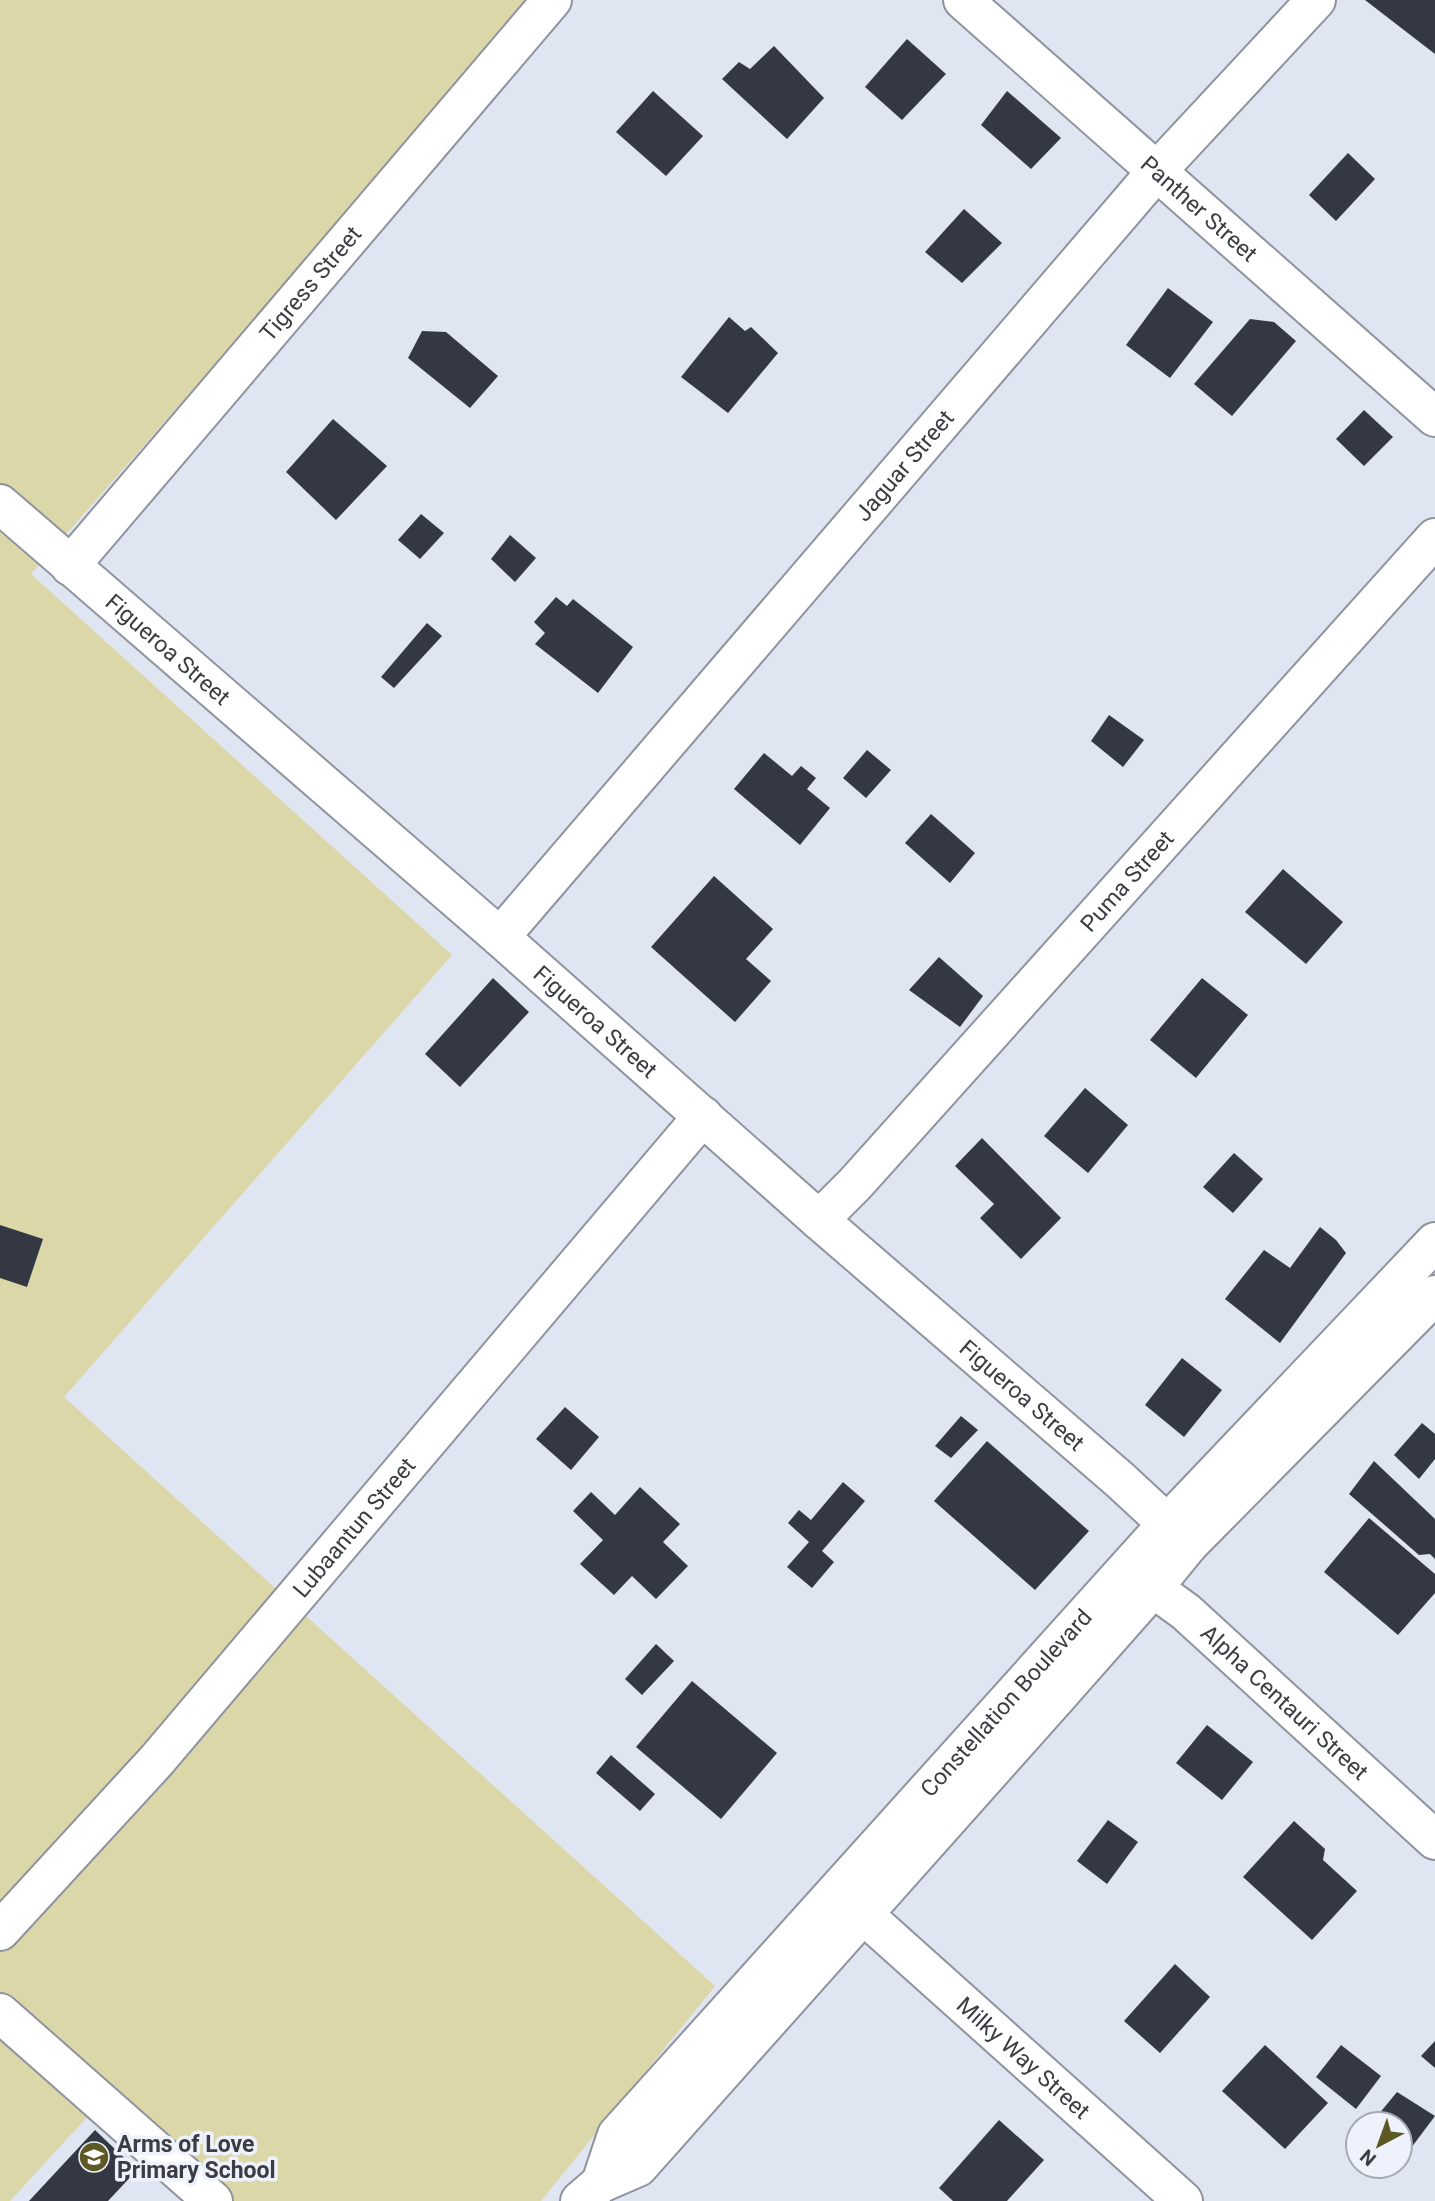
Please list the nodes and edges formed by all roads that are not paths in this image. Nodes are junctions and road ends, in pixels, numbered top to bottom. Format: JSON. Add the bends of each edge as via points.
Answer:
{"nodes":[{"id":1,"x":552,"y":0,"type":"edge"},
{"id":2,"x":963,"y":0,"type":"edge"},
{"id":3,"x":1316,"y":0,"type":"edge"},
{"id":4,"x":1156,"y":172,"type":"junction"},
{"id":5,"x":1435,"y":417,"type":"edge"},
{"id":6,"x":0,"y":504,"type":"edge"},
{"id":7,"x":1435,"y":538,"type":"edge"},
{"id":8,"x":70,"y":566,"type":"junction"},
{"id":9,"x":500,"y":937,"type":"junction"},
{"id":10,"x":703,"y":1116,"type":"junction"},
{"id":11,"x":819,"y":1220,"type":"junction"},
{"id":12,"x":1435,"y":1242,"type":"edge"},
{"id":13,"x":1435,"y":1295,"type":"edge"},
{"id":14,"x":1178,"y":1534,"type":"junction"},
{"id":15,"x":1141,"y":1577,"type":"junction"},
{"id":16,"x":1435,"y":1840,"type":"edge"},
{"id":17,"x":863,"y":1914,"type":"junction"},
{"id":18,"x":0,"y":1931,"type":"edge"},
{"id":19,"x":0,"y":2013,"type":"edge"},
{"id":20,"x":591,"y":2192,"type":"edge"},
{"id":21,"x":213,"y":2201,"type":"edge"},
{"id":22,"x":1183,"y":2201,"type":"edge"}],
"edges":[{"from":1,"to":8,"type":"street","name":"Tigress Street"},
{"from":2,"to":4,"type":"street","name":"Panther Street"},
{"from":3,"to":4,"type":"street","name":"Jaguar Street"},
{"from":4,"to":5,"type":"street","name":"Panther Street"},
{"from":4,"to":9,"type":"street","name":"Jaguar Street"},
{"from":6,"to":8,"type":"street","name":"Figueroa Street"},
{"from":7,"to":11,"type":"street","name":"Puma Street"},
{"from":8,"to":9,"type":"street","name":"Figueroa Street"},
{"from":9,"to":10,"type":"street","name":"Figueroa Street"},
{"from":10,"to":11,"type":"street","name":"Figueroa Street"},
{"from":10,"to":18,"type":"street","name":"Lubaantun Street","via":[[174,1740]]},
{"from":11,"to":14,"type":"street","name":"Figueroa Street"},
{"from":12,"to":14,"type":"street","name":"Constellation Boulevard"},
{"from":13,"to":14,"type":"street","name":"Constellation Boulevard"},
{"from":14,"to":15,"type":"street","name":"Constellation Boulevard"},
{"from":15,"to":16,"type":"street","name":"Alpha Centauri Street","via":[[1186,1612]]},
{"from":15,"to":17,"type":"street","name":"Constellation Boulevard"},
{"from":15,"to":20,"type":"street","name":"Constellation Boulevard","via":[[617,2135]]},
{"from":17,"to":20,"type":"street","name":"Constellation Boulevard","via":[[638,2167]]},
{"from":17,"to":22,"type":"street","name":"Milky Way Street"},
{"from":19,"to":21,"type":"street"}]}
